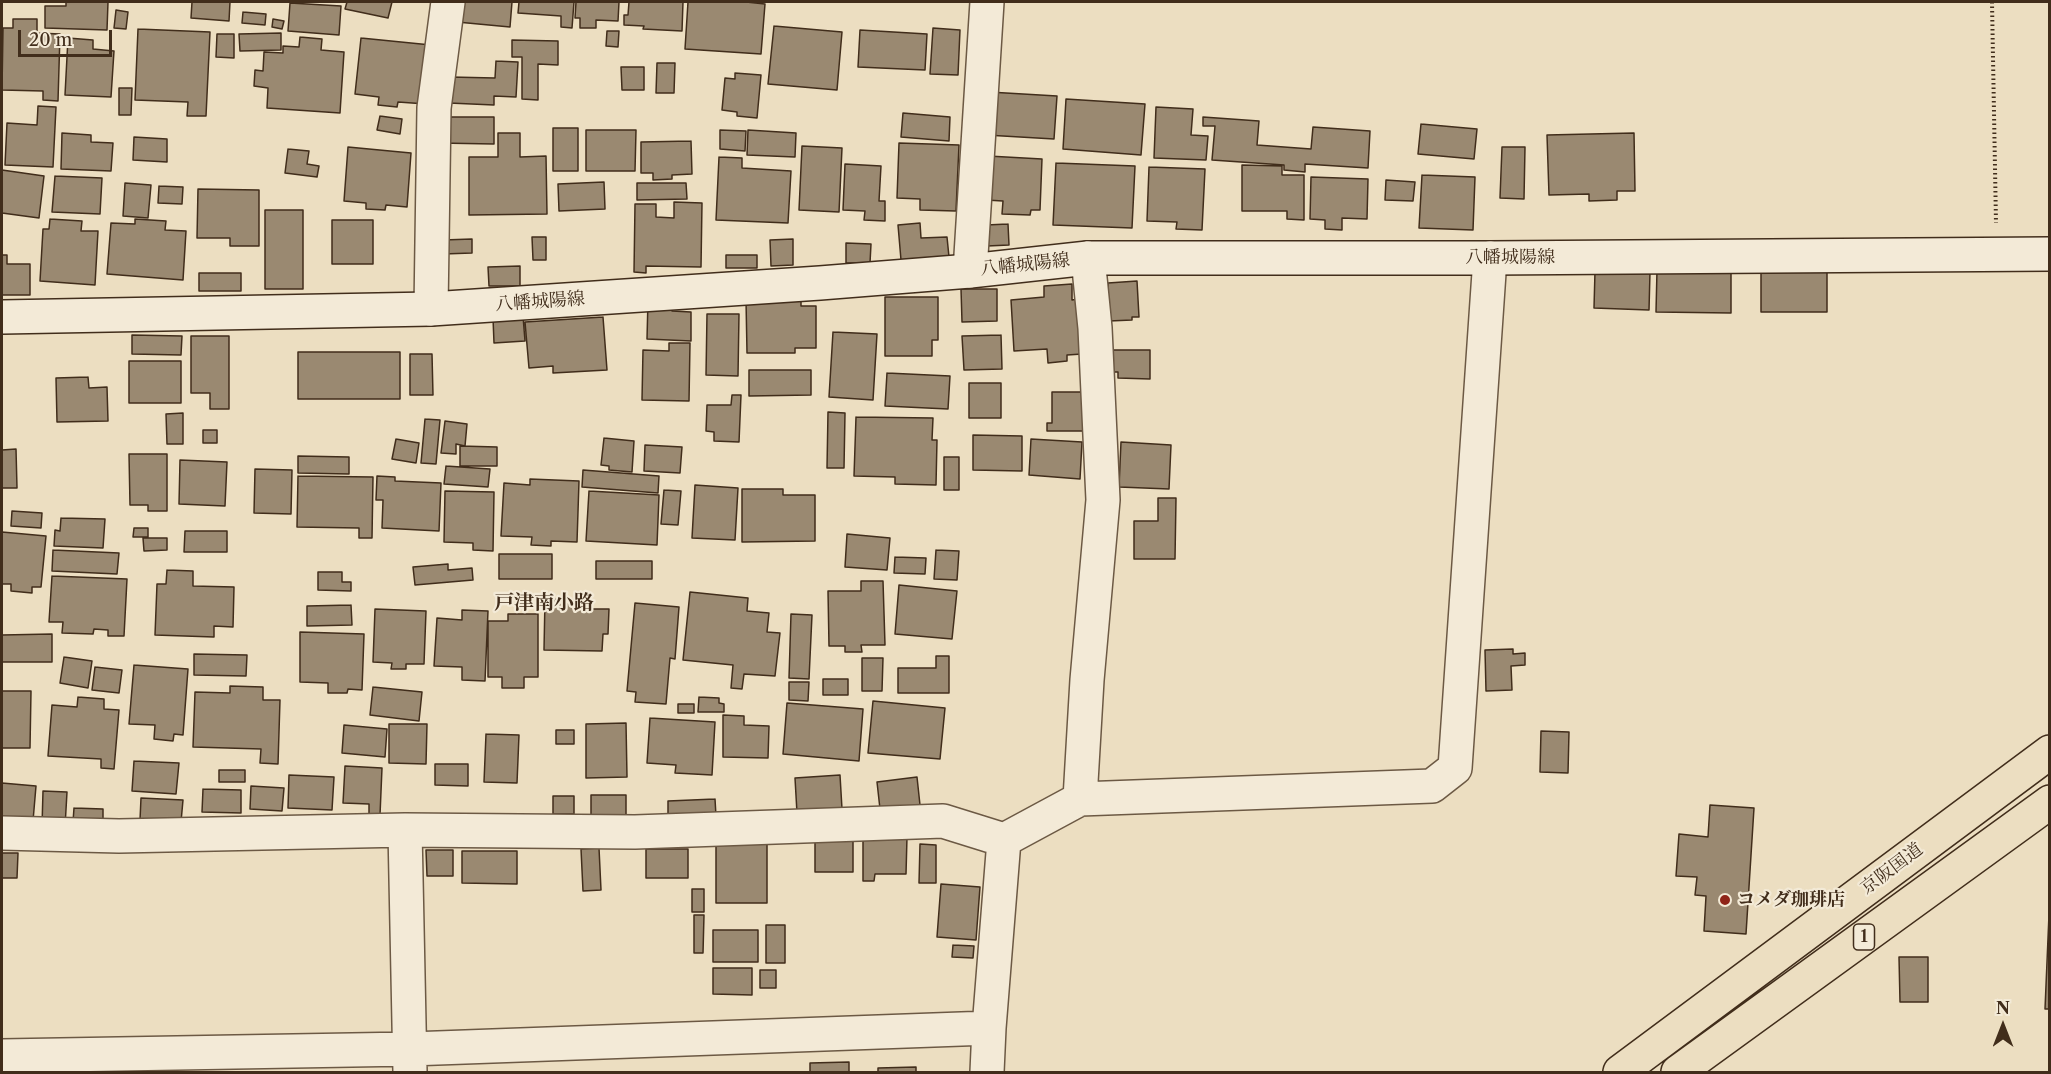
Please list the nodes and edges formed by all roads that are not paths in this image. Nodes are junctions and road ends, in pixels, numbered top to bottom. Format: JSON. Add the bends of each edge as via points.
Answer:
{"nodes":[{"id":1,"x":448,"y":2,"type":"edge"},
{"id":2,"x":987,"y":2,"type":"edge"},
{"id":3,"x":2049,"y":255,"type":"edge"},
{"id":4,"x":1088,"y":258,"type":"junction"},
{"id":5,"x":1490,"y":258,"type":"junction"},
{"id":6,"x":970,"y":271,"type":"junction"},
{"id":7,"x":431,"y":309,"type":"junction"},
{"id":8,"x":2,"y":317,"type":"edge"},
{"id":9,"x":2049,"y":752,"type":"edge"},
{"id":10,"x":1080,"y":799,"type":"junction"},
{"id":11,"x":2049,"y":802,"type":"edge"},
{"id":12,"x":405,"y":830,"type":"junction"},
{"id":13,"x":2,"y":833,"type":"edge"},
{"id":14,"x":1004,"y":840,"type":"junction"},
{"id":15,"x":989,"y":1028,"type":"junction"},
{"id":16,"x":2,"y":1056,"type":"edge"},
{"id":17,"x":410,"y":1061,"type":"edge"},
{"id":18,"x":987,"y":1072,"type":"edge"},
{"id":19,"x":1620,"y":1072,"type":"edge"},
{"id":20,"x":1678,"y":1072,"type":"edge"}],
"edges":[{"from":1,"to":7,"type":"street","via":[[434,108]]},
{"from":2,"to":6,"type":"street"},
{"from":3,"to":5,"type":"street","name":"八幡城陽線"},
{"from":4,"to":5,"type":"street","name":"八幡城陽線"},
{"from":4,"to":6,"type":"street","name":"八幡城陽線"},
{"from":4,"to":10,"type":"street","via":[[1103,500]]},
{"from":5,"to":10,"type":"street","via":[[1455,768],[1431,786]]},
{"from":6,"to":7,"type":"street","name":"八幡城陽線"},
{"from":7,"to":8,"type":"street","name":"八幡城陽線"},
{"from":9,"to":19,"type":"highway","name":"京阪国道","number":"1"},
{"from":10,"to":14,"type":"street"},
{"from":11,"to":20,"type":"highway","name":"京阪国道","number":"1"},
{"from":12,"to":13,"type":"street","via":[[119,836]]},
{"from":12,"to":14,"type":"street","via":[[635,832],[943,821]]},
{"from":12,"to":17,"type":"street"},
{"from":14,"to":15,"type":"street"},
{"from":15,"to":17,"type":"street"},
{"from":15,"to":18,"type":"street"},
{"from":16,"to":17,"type":"street"}]}
